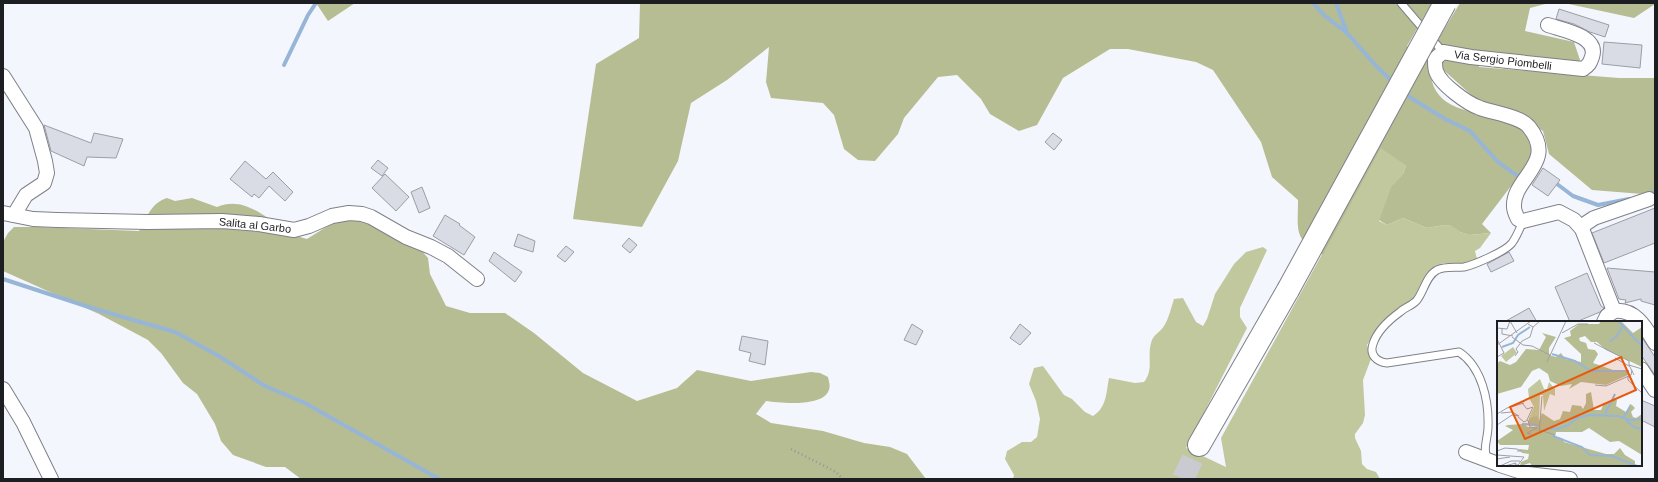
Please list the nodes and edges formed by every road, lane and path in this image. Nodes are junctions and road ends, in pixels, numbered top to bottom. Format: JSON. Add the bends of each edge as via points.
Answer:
{"nodes":[{"id":1,"x":1401,"y":3,"type":"edge"},
{"id":2,"x":1445,"y":3,"type":"edge"},
{"id":3,"x":1548,"y":25,"type":"dead end"},
{"id":4,"x":1443,"y":52,"type":"junction"},
{"id":5,"x":3,"y":76,"type":"edge"},
{"id":6,"x":1649,"y":199,"type":"dead end"},
{"id":7,"x":9,"y":214,"type":"edge"},
{"id":8,"x":1524,"y":221,"type":"junction"},
{"id":9,"x":1582,"y":230,"type":"junction"},
{"id":10,"x":476,"y":279,"type":"dead end"},
{"id":11,"x":1614,"y":311,"type":"junction"},
{"id":12,"x":1604,"y":321,"type":"edge"},
{"id":13,"x":1641,"y":321,"type":"edge"},
{"id":14,"x":1642,"y":323,"type":"edge"},
{"id":15,"x":1655,"y":343,"type":"edge"},
{"id":16,"x":1642,"y":370,"type":"edge"},
{"id":17,"x":3,"y":389,"type":"edge"},
{"id":18,"x":1655,"y":390,"type":"edge"},
{"id":19,"x":1199,"y":445,"type":"tunnel mouth"},
{"id":20,"x":791,"y":449,"type":"dead end"},
{"id":21,"x":1466,"y":452,"type":"dead end"},
{"id":22,"x":1495,"y":464,"type":"edge"},
{"id":23,"x":1500,"y":466,"type":"edge"},
{"id":24,"x":1528,"y":477,"type":"edge"},
{"id":25,"x":50,"y":478,"type":"edge"},
{"id":26,"x":843,"y":479,"type":"edge"},
{"id":27,"x":1570,"y":479,"type":"edge"}],
"edges":[{"from":1,"to":4,"type":"lane"},
{"from":2,"to":19,"type":"highway","bridge":true,"via":[[1288,290]]},
{"from":3,"to":4,"type":"street","name":"Via Sergio Piombelli","via":[[1585,38],[1592,44],[1594,53],[1590,65],[1583,69]]},
{"from":4,"to":8,"type":"street","name":"Via Sergio Piombelli","via":[[1435,59],[1436,72],[1446,86],[1478,108],[1512,117],[1528,125],[1535,137],[1539,155],[1514,199],[1518,219]]},
{"from":5,"to":7,"type":"street","name":"Salita al Garbo","via":[[36,128],[47,173],[44,183],[26,195]]},
{"from":6,"to":9,"type":"street","via":[[1594,218],[1585,224]]},
{"from":7,"to":10,"type":"street","name":"Salita al Garbo","via":[[32,219],[57,220],[222,221],[294,230],[332,216],[362,214],[448,256]]},
{"from":8,"to":9,"type":"street","via":[[1559,212],[1574,220]]},
{"from":8,"to":22,"type":"lane","via":[[1512,244],[1488,258],[1469,266],[1445,267],[1434,271],[1412,306],[1400,311],[1382,328],[1372,346],[1372,353],[1376,359],[1387,363],[1459,352],[1465,356],[1482,383],[1488,426],[1485,456]]},
{"from":9,"to":11,"type":"street"},
{"from":11,"to":12,"type":"street"},
{"from":11,"to":13,"type":"street","via":[[1624,311]]},
{"from":14,"to":15,"type":"street"},
{"from":16,"to":18,"type":"street"},
{"from":17,"to":25,"type":"street","via":[[23,422]]},
{"from":20,"to":26,"type":"path","via":[[836,472]]},
{"from":21,"to":22,"type":"street"},
{"from":23,"to":24,"type":"street"},
{"from":24,"to":27,"type":"street"}]}
